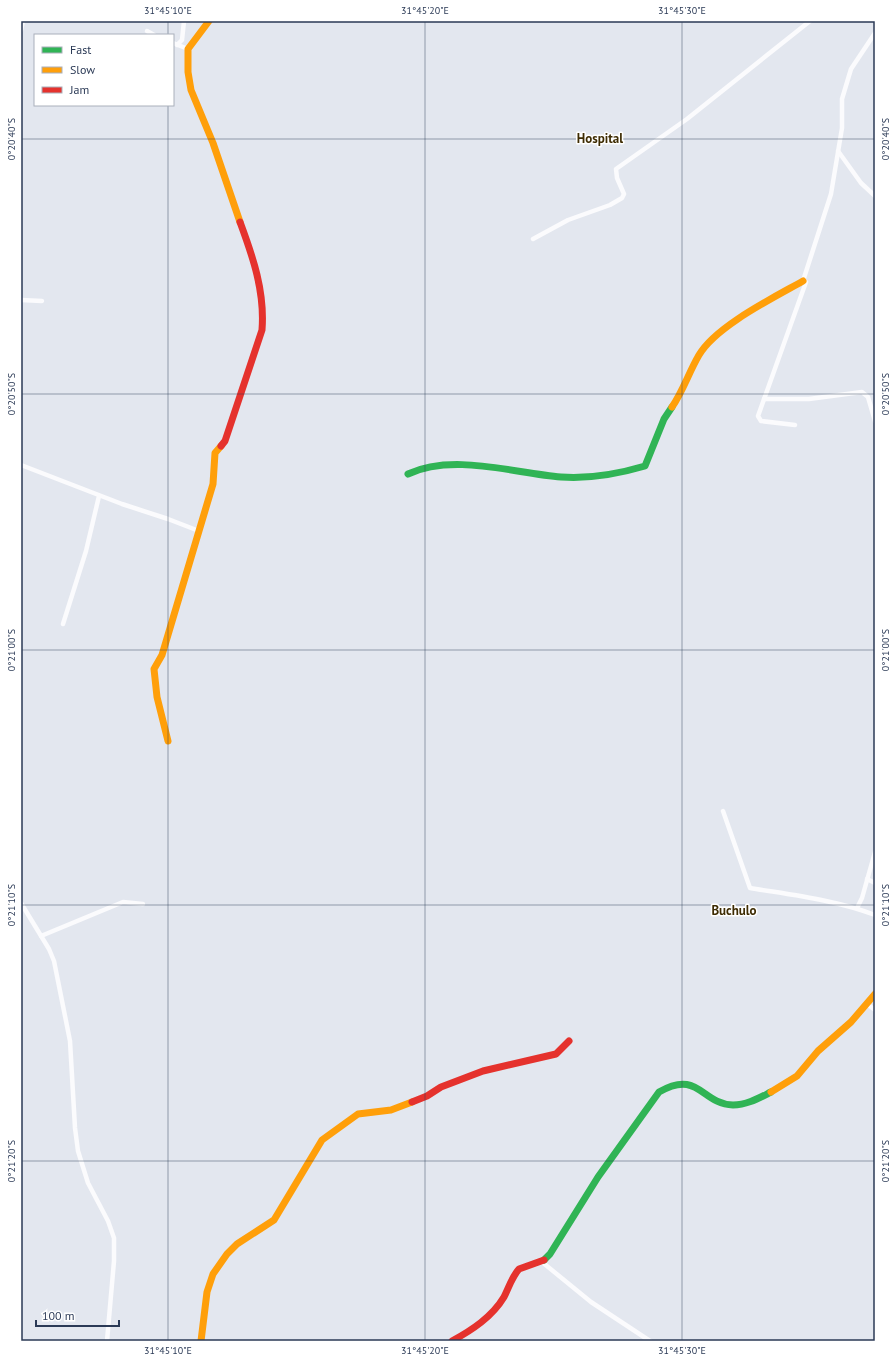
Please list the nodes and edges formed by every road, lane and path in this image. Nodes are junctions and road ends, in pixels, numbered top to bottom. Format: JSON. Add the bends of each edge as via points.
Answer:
{"nodes":[{"id":1,"x":23,"y":21,"type":"edge"},
{"id":2,"x":184,"y":21,"type":"edge"},
{"id":3,"x":209,"y":21,"type":"edge"},
{"id":4,"x":810,"y":21,"type":"edge"},
{"id":5,"x":21,"y":30,"type":"edge"},
{"id":6,"x":147,"y":31,"type":"dead end"},
{"id":7,"x":875,"y":33,"type":"edge"},
{"id":8,"x":152,"y":34,"type":"edge"},
{"id":9,"x":175,"y":44,"type":"edge"},
{"id":10,"x":188,"y":49,"type":"junction"},
{"id":11,"x":838,"y":151,"type":"junction"},
{"id":12,"x":875,"y":196,"type":"edge"},
{"id":13,"x":533,"y":239,"type":"dead end"},
{"id":14,"x":803,"y":281,"type":"junction"},
{"id":15,"x":21,"y":300,"type":"edge"},
{"id":16,"x":42,"y":302,"type":"dead end"},
{"id":17,"x":764,"y":398,"type":"junction"},
{"id":18,"x":875,"y":421,"type":"edge"},
{"id":19,"x":795,"y":425,"type":"dead end"},
{"id":20,"x":21,"y":465,"type":"edge"},
{"id":21,"x":408,"y":474,"type":"dead end"},
{"id":22,"x":99,"y":496,"type":"junction"},
{"id":23,"x":200,"y":531,"type":"junction"},
{"id":24,"x":63,"y":624,"type":"dead end"},
{"id":25,"x":168,"y":742,"type":"dead end"},
{"id":26,"x":723,"y":811,"type":"dead end"},
{"id":27,"x":875,"y":852,"type":"edge"},
{"id":28,"x":867,"y":879,"type":"junction"},
{"id":29,"x":875,"y":883,"type":"edge"},
{"id":30,"x":21,"y":903,"type":"edge"},
{"id":31,"x":143,"y":904,"type":"dead end"},
{"id":32,"x":857,"y":908,"type":"junction"},
{"id":33,"x":875,"y":915,"type":"edge"},
{"id":34,"x":41,"y":936,"type":"junction"},
{"id":35,"x":875,"y":994,"type":"edge"},
{"id":36,"x":867,"y":1004,"type":"junction"},
{"id":37,"x":875,"y":1010,"type":"edge"},
{"id":38,"x":569,"y":1041,"type":"dead end"},
{"id":39,"x":542,"y":1262,"type":"junction"},
{"id":40,"x":107,"y":1341,"type":"edge"},
{"id":41,"x":201,"y":1341,"type":"edge"},
{"id":42,"x":452,"y":1341,"type":"edge"},
{"id":43,"x":650,"y":1341,"type":"edge"}],
"edges":[{"from":1,"to":5,"type":"street"},
{"from":2,"to":9,"type":"street","via":[[182,40]]},
{"from":3,"to":10,"type":"street"},
{"from":4,"to":13,"type":"street","via":[[687,119],[616,169],[624,194],[622,198],[568,220]]},
{"from":6,"to":8,"type":"street"},
{"from":7,"to":11,"type":"street","via":[[851,69],[842,99],[842,128]]},
{"from":9,"to":10,"type":"street"},
{"from":10,"to":23,"type":"street","via":[[191,90],[213,143],[257,270],[264,315],[262,330],[225,441],[215,453],[213,484]]},
{"from":11,"to":12,"type":"street","via":[[861,183]]},
{"from":11,"to":14,"type":"street","via":[[831,194]]},
{"from":14,"to":17,"type":"street","via":[[806,282]]},
{"from":14,"to":21,"type":"street","via":[[716,335],[699,354],[678,398],[664,419],[645,466],[624,473],[563,477],[467,465],[415,468]]},
{"from":15,"to":16,"type":"street"},
{"from":17,"to":18,"type":"street","via":[[809,399],[862,392],[868,397]]},
{"from":17,"to":19,"type":"street","via":[[758,416],[761,421]]},
{"from":20,"to":22,"type":"street"},
{"from":22,"to":23,"type":"street"},
{"from":22,"to":24,"type":"street","via":[[86,551]]},
{"from":23,"to":25,"type":"street","via":[[162,655],[154,669],[157,696]]},
{"from":26,"to":32,"type":"street","via":[[750,888]]},
{"from":27,"to":28,"type":"street"},
{"from":28,"to":29,"type":"street"},
{"from":28,"to":32,"type":"street"},
{"from":30,"to":34,"type":"street"},
{"from":31,"to":34,"type":"street","via":[[123,902]]},
{"from":32,"to":33,"type":"street"},
{"from":34,"to":40,"type":"street","via":[[54,961],[70,1041],[75,1128],[82,1169],[114,1238]]},
{"from":35,"to":36,"type":"street"},
{"from":36,"to":37,"type":"street"},
{"from":36,"to":39,"type":"street","via":[[850,1023],[819,1049],[798,1075],[743,1104],[722,1102],[693,1085],[674,1083],[659,1092],[602,1171],[550,1254]]},
{"from":38,"to":41,"type":"street","via":[[556,1054],[483,1071],[391,1110],[358,1114],[333,1131],[322,1140],[309,1159],[274,1220],[237,1244],[213,1274],[207,1292]]},
{"from":39,"to":42,"type":"street","via":[[519,1269],[491,1314],[473,1329]]},
{"from":39,"to":43,"type":"street","via":[[591,1302]]}]}
